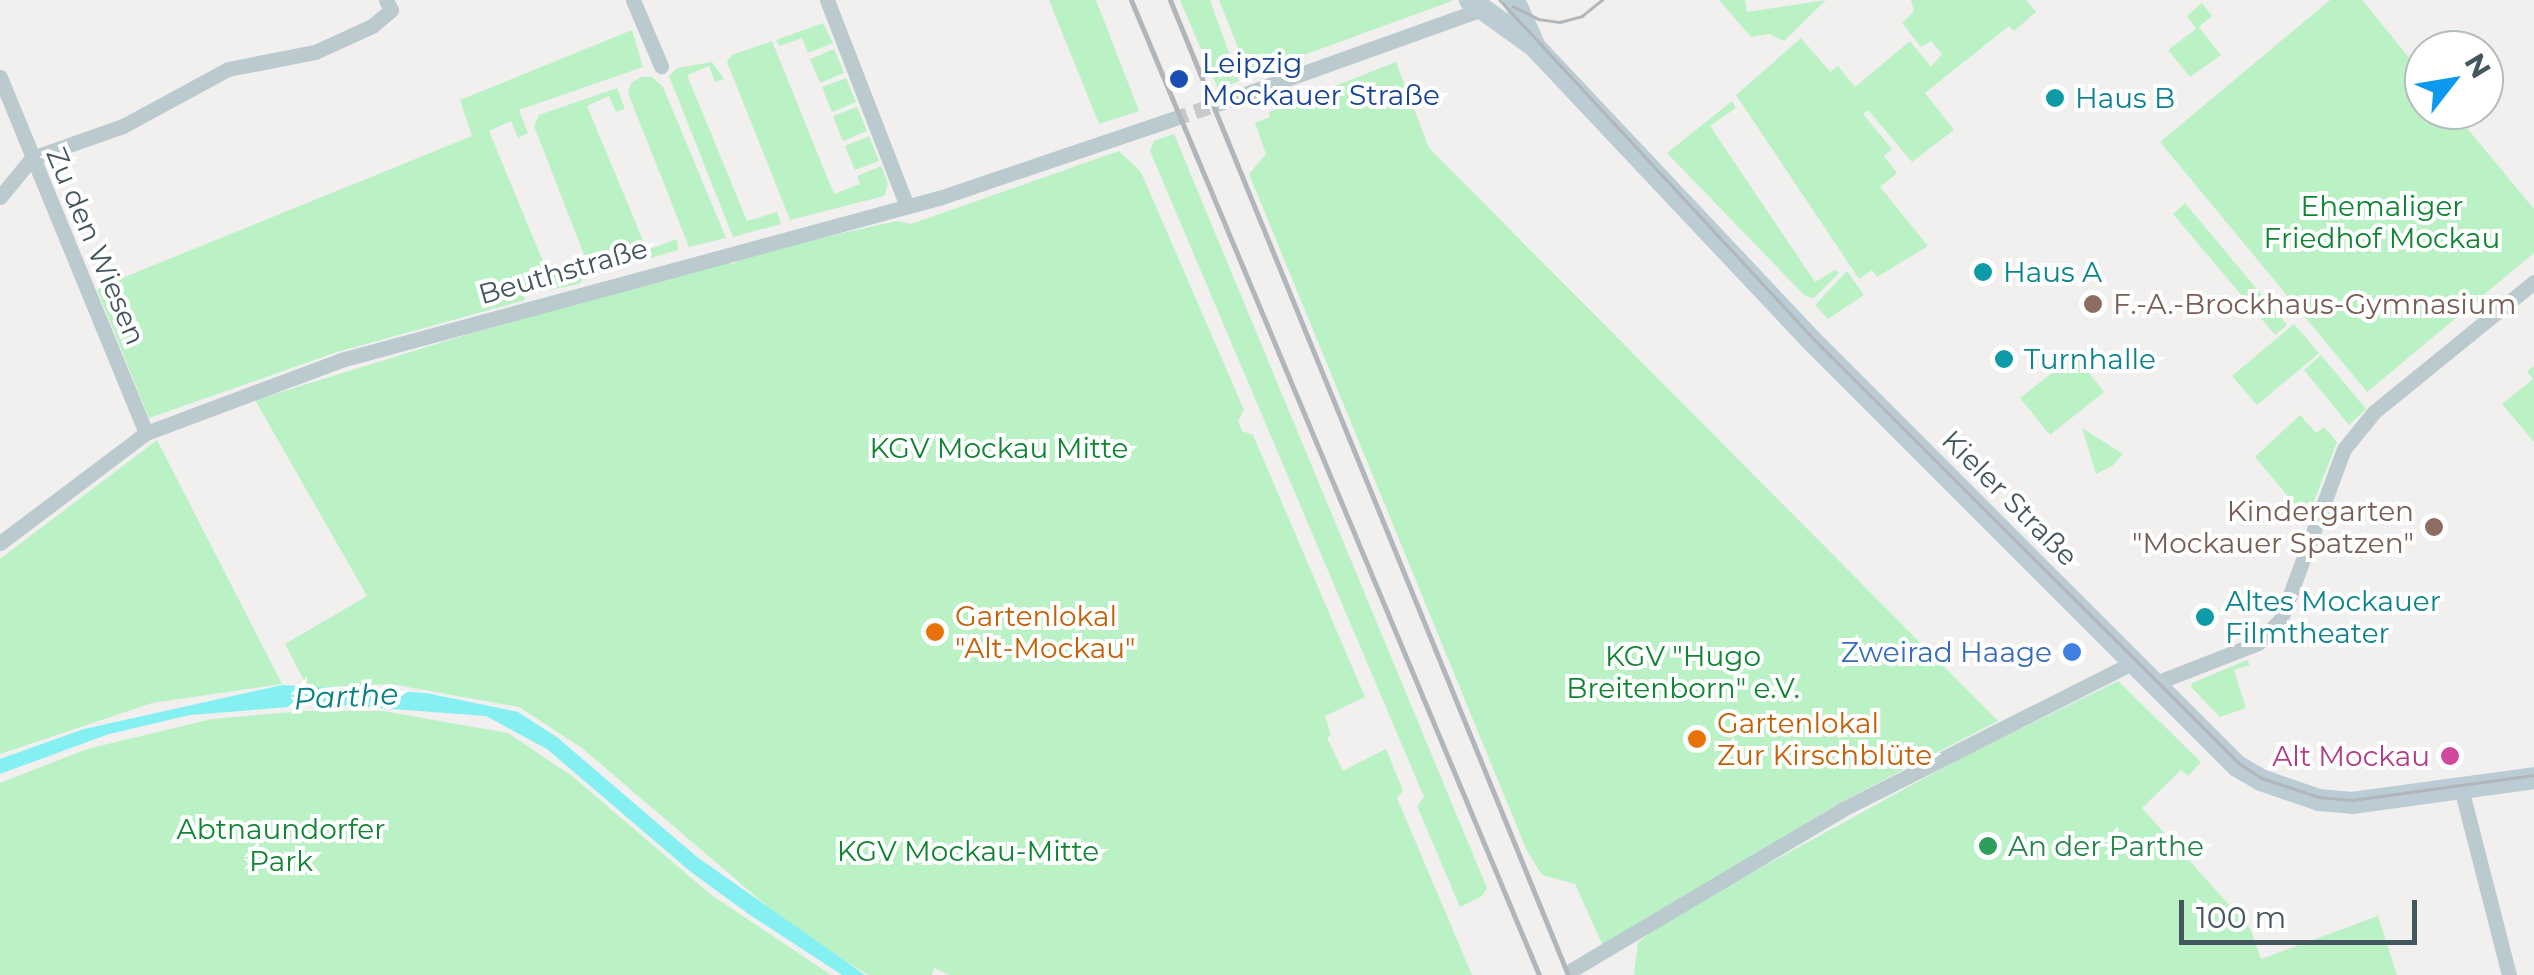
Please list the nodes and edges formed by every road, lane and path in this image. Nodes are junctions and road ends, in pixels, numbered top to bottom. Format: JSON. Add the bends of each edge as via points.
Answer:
{"nodes":[{"id":1,"x":386,"y":0,"type":"edge"},
{"id":2,"x":633,"y":0,"type":"edge"},
{"id":3,"x":827,"y":0,"type":"edge"},
{"id":4,"x":1514,"y":0,"type":"edge"},
{"id":5,"x":1476,"y":5,"type":"edge"},
{"id":6,"x":1534,"y":46,"type":"junction"},
{"id":7,"x":661,"y":66,"type":"dead end"},
{"id":8,"x":0,"y":78,"type":"edge"},
{"id":9,"x":1220,"y":102,"type":"tunnel mouth"},
{"id":10,"x":1174,"y":119,"type":"tunnel mouth"},
{"id":11,"x":32,"y":158,"type":"junction"},
{"id":12,"x":0,"y":197,"type":"edge"},
{"id":13,"x":907,"y":206,"type":"junction"},
{"id":14,"x":2534,"y":282,"type":"edge"},
{"id":15,"x":146,"y":432,"type":"junction"},
{"id":16,"x":0,"y":543,"type":"edge"},
{"id":17,"x":2132,"y":663,"type":"junction"},
{"id":18,"x":2153,"y":684,"type":"junction"},
{"id":19,"x":2534,"y":778,"type":"edge"},
{"id":20,"x":2460,"y":788,"type":"junction"},
{"id":21,"x":1572,"y":970,"type":"dead end"},
{"id":22,"x":2509,"y":975,"type":"edge"}],
"edges":[{"from":1,"to":11,"type":"street","via":[[391,10],[372,26],[315,52],[228,69],[154,112]]},
{"from":2,"to":7,"type":"street"},
{"from":3,"to":13,"type":"street"},
{"from":4,"to":6,"type":"main road","name":"Kieler Straße"},
{"from":5,"to":6,"type":"main road","name":"Kieler Straße"},
{"from":5,"to":9,"type":"street"},
{"from":6,"to":17,"type":"main road","name":"Kieler Straße","via":[[1812,341]]},
{"from":8,"to":11,"type":"street","name":"Zu den Wiesen"},
{"from":10,"to":13,"type":"street","name":"Beuthstraße"},
{"from":11,"to":12,"type":"street"},
{"from":11,"to":15,"type":"street","name":"Zu den Wiesen"},
{"from":13,"to":15,"type":"street","name":"Beuthstraße","via":[[341,360]]},
{"from":14,"to":18,"type":"street","via":[[2374,412],[2344,448],[2282,620],[2258,643]]},
{"from":15,"to":16,"type":"street","name":"Beuthstraße"},
{"from":17,"to":18,"type":"main road","name":"Kieler Straße"},
{"from":17,"to":21,"type":"street","via":[[1843,809]]},
{"from":18,"to":20,"type":"main road","name":"Kieler Straße","via":[[2237,766],[2319,800]]},
{"from":19,"to":20,"type":"main road","name":"Kieler Straße"},
{"from":20,"to":22,"type":"street"}]}
